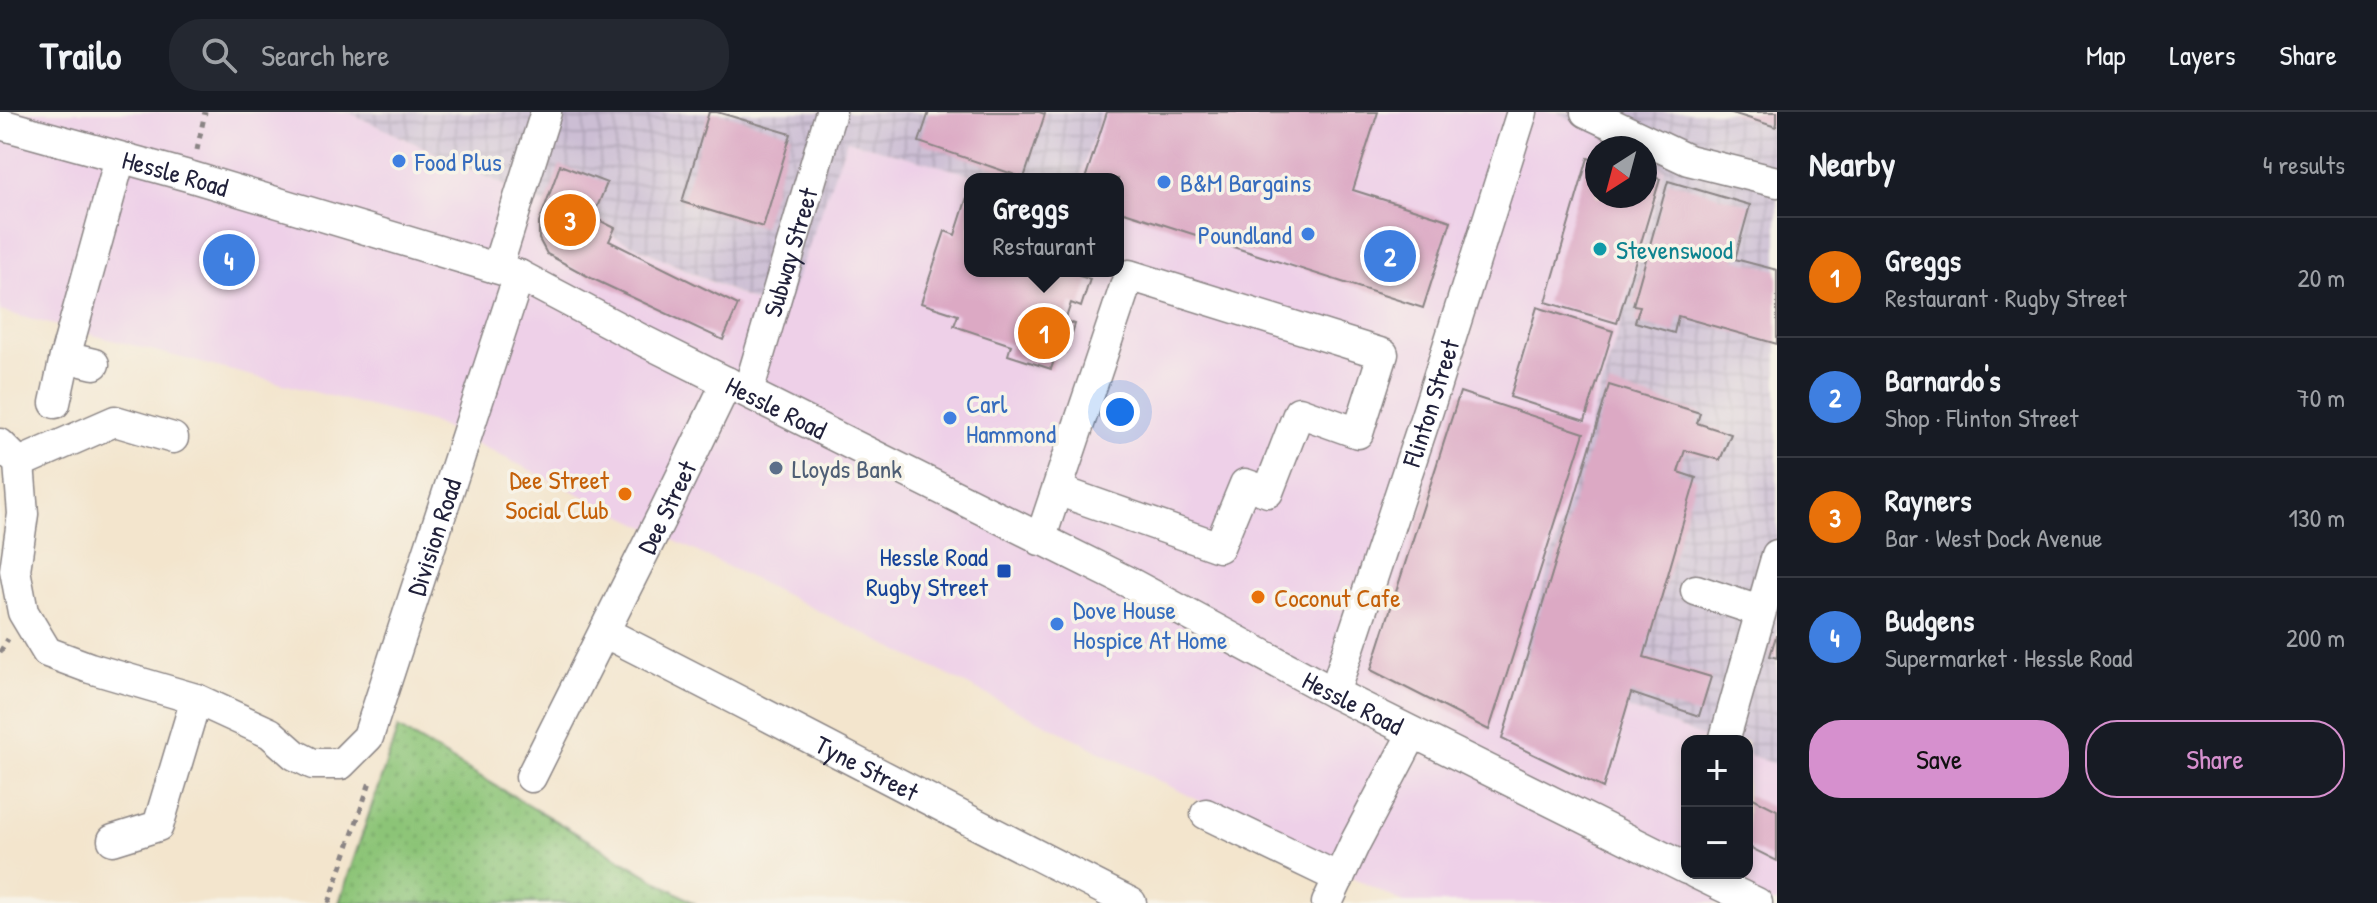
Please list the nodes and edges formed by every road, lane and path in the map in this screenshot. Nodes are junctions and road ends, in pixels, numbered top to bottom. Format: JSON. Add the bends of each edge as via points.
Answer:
{"nodes":[{"id":1,"x":205,"y":112,"type":"edge"},
{"id":2,"x":546,"y":112,"type":"edge"},
{"id":3,"x":831,"y":112,"type":"edge"},
{"id":4,"x":1522,"y":112,"type":"edge"},
{"id":5,"x":1586,"y":112,"type":"edge"},
{"id":6,"x":0,"y":124,"type":"edge"},
{"id":7,"x":120,"y":158,"type":"junction"},
{"id":8,"x":192,"y":177,"type":"junction"},
{"id":9,"x":1777,"y":182,"type":"edge"},
{"id":10,"x":508,"y":272,"type":"junction"},
{"id":11,"x":738,"y":387,"type":"junction"},
{"id":12,"x":55,"y":403,"type":"dead end"},
{"id":13,"x":173,"y":438,"type":"dead end"},
{"id":14,"x":10,"y":454,"type":"edge"},
{"id":15,"x":1057,"y":490,"type":"junction"},
{"id":16,"x":1040,"y":540,"type":"junction"},
{"id":17,"x":1777,"y":555,"type":"edge"},
{"id":18,"x":1696,"y":590,"type":"dead end"},
{"id":19,"x":1759,"y":611,"type":"junction"},
{"id":20,"x":604,"y":632,"type":"junction"},
{"id":21,"x":1334,"y":693,"type":"junction"},
{"id":22,"x":196,"y":699,"type":"junction"},
{"id":23,"x":1413,"y":733,"type":"junction"},
{"id":24,"x":1726,"y":735,"type":"edge"},
{"id":25,"x":368,"y":737,"type":"junction"},
{"id":26,"x":531,"y":777,"type":"dead end"},
{"id":27,"x":1206,"y":814,"type":"dead end"},
{"id":28,"x":113,"y":840,"type":"dead end"},
{"id":29,"x":1681,"y":866,"type":"edge"},
{"id":30,"x":1707,"y":879,"type":"edge"},
{"id":31,"x":1333,"y":890,"type":"edge"},
{"id":32,"x":329,"y":903,"type":"edge"},
{"id":33,"x":1131,"y":903,"type":"edge"},
{"id":34,"x":1757,"y":903,"type":"edge"}],
"edges":[{"from":1,"to":8,"type":"path"},
{"from":2,"to":10,"type":"street","name":"Division Road"},
{"from":3,"to":11,"type":"street","name":"Subway Street"},
{"from":4,"to":21,"type":"street","name":"Flinton Street"},
{"from":5,"to":9,"type":"street","via":[[1688,160]]},
{"from":6,"to":7,"type":"street","name":"Hessle Road"},
{"from":7,"to":8,"type":"street","name":"Hessle Road"},
{"from":7,"to":12,"type":"street","via":[[80,361]]},
{"from":8,"to":10,"type":"street","name":"Hessle Road"},
{"from":10,"to":11,"type":"street","name":"Hessle Road"},
{"from":10,"to":25,"type":"street","name":"Division Road"},
{"from":11,"to":16,"type":"street","name":"Hessle Road"},
{"from":11,"to":20,"type":"street","name":"Dee Street"},
{"from":13,"to":14,"type":"street","via":[[115,421]]},
{"from":14,"to":22,"type":"street","via":[[23,514],[15,570],[23,612],[47,652]]},
{"from":15,"to":15,"type":"street","via":[[1129,275],[1383,354],[1358,433],[1299,412],[1268,492],[1245,484],[1219,547]]},
{"from":15,"to":16,"type":"street"},
{"from":16,"to":21,"type":"street","name":"Hessle Road"},
{"from":17,"to":19,"type":"street"},
{"from":18,"to":19,"type":"street"},
{"from":19,"to":24,"type":"street"},
{"from":20,"to":26,"type":"street","name":"Dee Street"},
{"from":20,"to":33,"type":"street","name":"Tyne Street"},
{"from":21,"to":23,"type":"street","name":"Hessle Road"},
{"from":22,"to":25,"type":"street","name":"Division Road","via":[[270,733],[313,764],[341,764]]},
{"from":22,"to":28,"type":"street","via":[[158,826]]},
{"from":23,"to":29,"type":"street","name":"Hessle Road"},
{"from":23,"to":31,"type":"street"},
{"from":25,"to":32,"type":"path","via":[[375,766]]},
{"from":27,"to":31,"type":"street"},
{"from":30,"to":34,"type":"street"}]}
